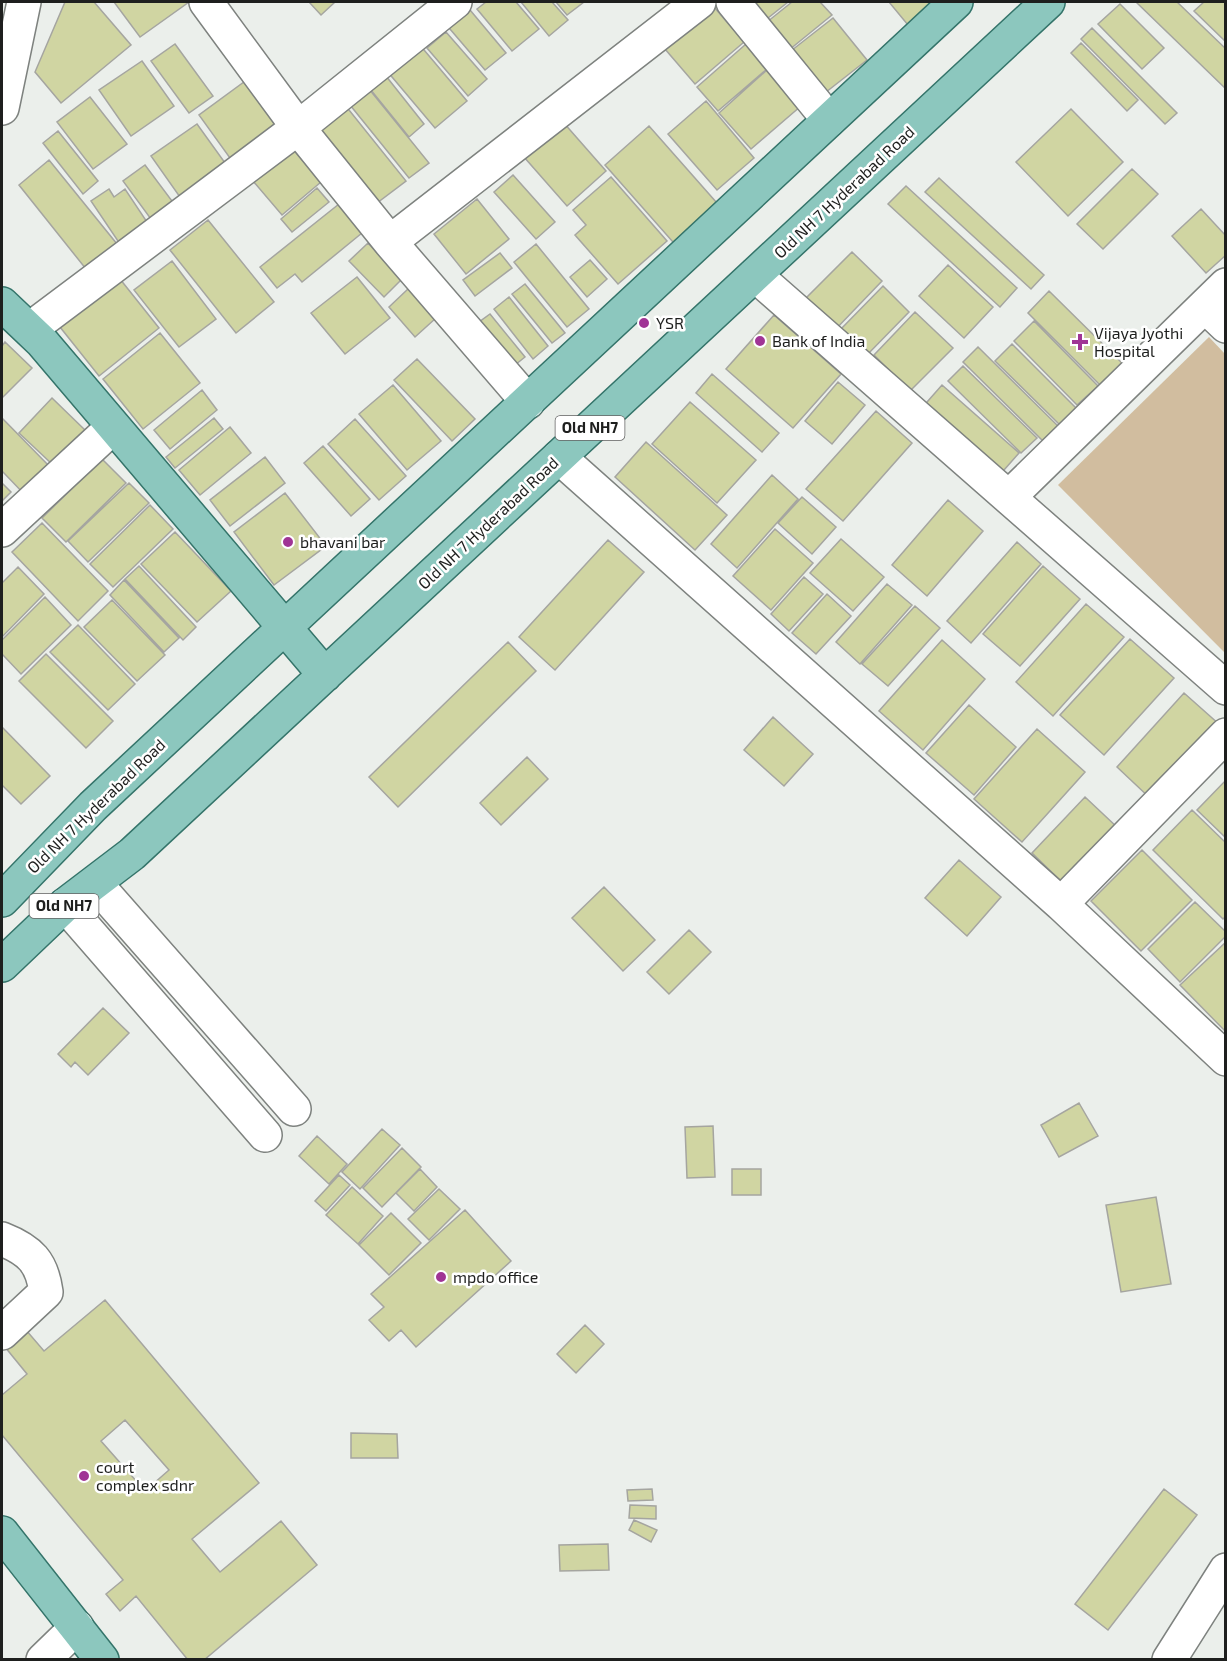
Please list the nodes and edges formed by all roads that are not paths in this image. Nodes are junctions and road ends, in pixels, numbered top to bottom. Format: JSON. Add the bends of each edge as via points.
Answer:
{"nodes":[{"id":1,"x":24,"y":2,"type":"edge"},
{"id":2,"x":207,"y":2,"type":"edge"},
{"id":3,"x":455,"y":2,"type":"edge"},
{"id":4,"x":699,"y":2,"type":"edge"},
{"id":5,"x":733,"y":2,"type":"edge"},
{"id":6,"x":956,"y":2,"type":"edge"},
{"id":7,"x":1048,"y":2,"type":"edge"},
{"id":8,"x":9,"y":38,"type":"edge"},
{"id":9,"x":2,"y":108,"type":"edge"},
{"id":10,"x":829,"y":120,"type":"junction"},
{"id":11,"x":299,"y":127,"type":"junction"},
{"id":12,"x":390,"y":242,"type":"junction"},
{"id":13,"x":755,"y":275,"type":"junction"},
{"id":14,"x":2,"y":304,"type":"edge"},
{"id":15,"x":1219,"y":306,"type":"edge"},
{"id":16,"x":30,"y":329,"type":"junction"},
{"id":17,"x":528,"y":402,"type":"junction"},
{"id":18,"x":112,"y":428,"type":"junction"},
{"id":19,"x":559,"y":457,"type":"junction"},
{"id":20,"x":1009,"y":497,"type":"junction"},
{"id":21,"x":2,"y":530,"type":"edge"},
{"id":22,"x":285,"y":628,"type":"junction"},
{"id":23,"x":325,"y":675,"type":"junction"},
{"id":24,"x":1226,"y":688,"type":"edge"},
{"id":25,"x":1226,"y":735,"type":"edge"},
{"id":26,"x":95,"y":883,"type":"junction"},
{"id":27,"x":2,"y":900,"type":"edge"},
{"id":28,"x":1061,"y":904,"type":"junction"},
{"id":29,"x":65,"y":905,"type":"junction"},
{"id":30,"x":2,"y":965,"type":"edge"},
{"id":31,"x":1226,"y":1059,"type":"edge"},
{"id":32,"x":294,"y":1109,"type":"dead end"},
{"id":33,"x":265,"y":1136,"type":"dead end"},
{"id":34,"x":2,"y":1239,"type":"edge"},
{"id":35,"x":2,"y":1333,"type":"edge"},
{"id":36,"x":2,"y":1533,"type":"edge"},
{"id":37,"x":1226,"y":1570,"type":"edge"},
{"id":38,"x":77,"y":1627,"type":"junction"},
{"id":39,"x":43,"y":1659,"type":"edge"},
{"id":40,"x":102,"y":1659,"type":"edge"},
{"id":41,"x":1169,"y":1659,"type":"edge"}],
"edges":[{"from":1,"to":8,"type":"street"},
{"from":2,"to":11,"type":"street"},
{"from":3,"to":11,"type":"street"},
{"from":4,"to":12,"type":"street"},
{"from":5,"to":10,"type":"street"},
{"from":6,"to":10,"type":"main road","name":"Old NH 7 Hyderabad Road","number":"Old NH7"},
{"from":7,"to":13,"type":"main road","name":"Old NH 7 Hyderabad Road","number":"Old NH7"},
{"from":8,"to":9,"type":"street"},
{"from":10,"to":17,"type":"main road","name":"Old NH 7 Hyderabad Road","number":"Old NH7"},
{"from":11,"to":12,"type":"street"},
{"from":11,"to":16,"type":"street"},
{"from":12,"to":17,"type":"street"},
{"from":13,"to":19,"type":"main road","name":"Old NH 7 Hyderabad Road","number":"Old NH7"},
{"from":13,"to":20,"type":"street"},
{"from":14,"to":16,"type":"main road"},
{"from":15,"to":20,"type":"street"},
{"from":16,"to":18,"type":"main road"},
{"from":17,"to":22,"type":"main road","name":"Old NH 7 Hyderabad Road","number":"Old NH7"},
{"from":18,"to":21,"type":"street"},
{"from":18,"to":22,"type":"main road"},
{"from":19,"to":23,"type":"main road","name":"Old NH 7 Hyderabad Road","number":"Old NH7"},
{"from":19,"to":28,"type":"street"},
{"from":20,"to":24,"type":"street"},
{"from":22,"to":23,"type":"main road"},
{"from":22,"to":27,"type":"main road","name":"Old NH 7 Hyderabad Road","number":"Old NH7","via":[[93,806]]},
{"from":23,"to":26,"type":"main road","name":"Old NH 7 Hyderabad Road","number":"Old NH7","via":[[132,854]]},
{"from":25,"to":28,"type":"street"},
{"from":26,"to":29,"type":"main road","name":"Old NH 7 Hyderabad Road","number":"Old NH7"},
{"from":26,"to":32,"type":"street"},
{"from":28,"to":31,"type":"street"},
{"from":29,"to":30,"type":"main road","name":"Old NH 7 Hyderabad Road","number":"Old NH7"},
{"from":29,"to":33,"type":"street"},
{"from":34,"to":35,"type":"street","via":[[18,1245],[43,1269],[46,1292]]},
{"from":36,"to":38,"type":"main road"},
{"from":37,"to":41,"type":"street"},
{"from":38,"to":39,"type":"street"},
{"from":38,"to":40,"type":"main road"}]}
